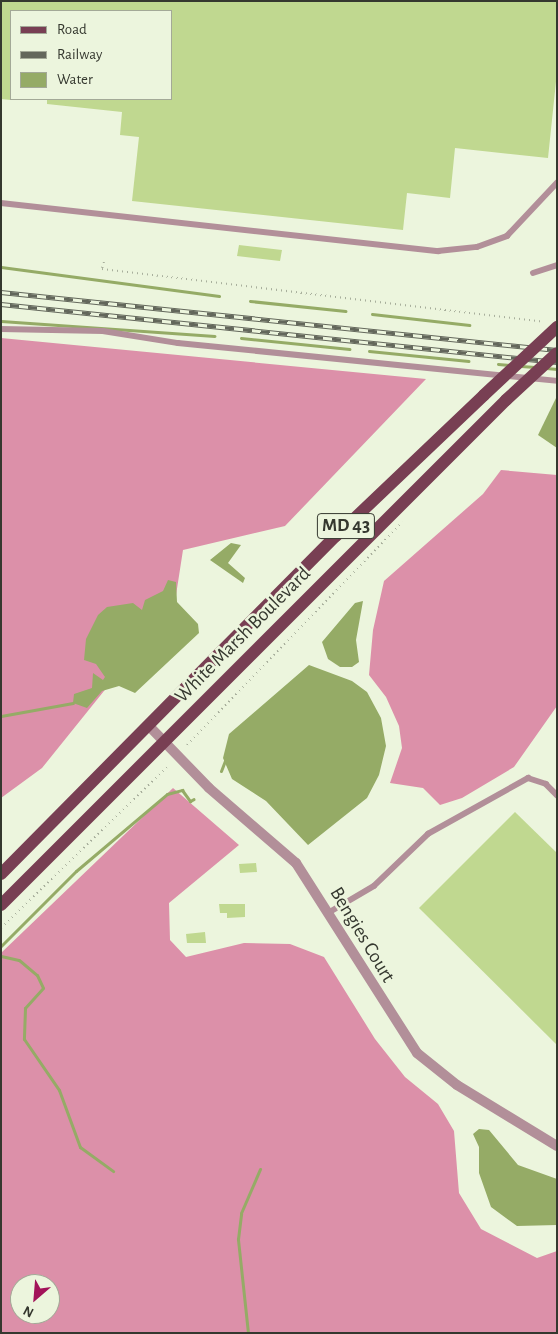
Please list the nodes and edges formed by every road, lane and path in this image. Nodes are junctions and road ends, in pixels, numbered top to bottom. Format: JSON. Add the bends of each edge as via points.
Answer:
{"nodes":[{"id":1,"x":557,"y":183,"type":"edge"},
{"id":2,"x":1,"y":203,"type":"edge"},
{"id":3,"x":104,"y":262,"type":"dead end"},
{"id":4,"x":557,"y":265,"type":"edge"},
{"id":5,"x":533,"y":274,"type":"dead end"},
{"id":6,"x":552,"y":325,"type":"edge"},
{"id":7,"x":1,"y":329,"type":"edge"},
{"id":8,"x":557,"y":354,"type":"edge"},
{"id":9,"x":557,"y":381,"type":"edge"},
{"id":10,"x":404,"y":520,"type":"dead end"},
{"id":11,"x":149,"y":726,"type":"junction"},
{"id":12,"x":164,"y":741,"type":"junction"},
{"id":13,"x":187,"y":746,"type":"dead end"},
{"id":14,"x":167,"y":767,"type":"dead end"},
{"id":15,"x":557,"y":795,"type":"edge"},
{"id":16,"x":1,"y":874,"type":"edge"},
{"id":17,"x":1,"y":905,"type":"edge"},
{"id":18,"x":328,"y":913,"type":"junction"},
{"id":19,"x":1,"y":928,"type":"edge"},
{"id":20,"x":557,"y":1146,"type":"edge"}],
"edges":[{"from":1,"to":2,"type":"lane","via":[[507,236],[477,247],[438,250]]},
{"from":3,"to":6,"type":"path","via":[[102,269]]},
{"from":4,"to":5,"type":"lane"},
{"from":6,"to":11,"type":"main road","name":"White Marsh Boulevard","number":"MD 43","bridge":true},
{"from":7,"to":9,"type":"lane","via":[[80,329]]},
{"from":8,"to":12,"type":"main road","name":"White Marsh Boulevard","number":"MD 43","bridge":true,"via":[[506,400]]},
{"from":10,"to":13,"type":"path"},
{"from":11,"to":12,"type":"street","name":"Bengies Court"},
{"from":11,"to":16,"type":"main road","name":"White Marsh Boulevard","number":"MD 43"},
{"from":12,"to":17,"type":"main road","name":"White Marsh Boulevard","number":"MD 43"},
{"from":12,"to":18,"type":"street","name":"Bengies Court","via":[[215,793],[286,853]]},
{"from":14,"to":19,"type":"path"},
{"from":15,"to":18,"type":"lane","via":[[546,784],[528,778],[428,834],[374,886]]},
{"from":18,"to":20,"type":"street","name":"Bengies Court","via":[[416,1053],[457,1085]]}]}
